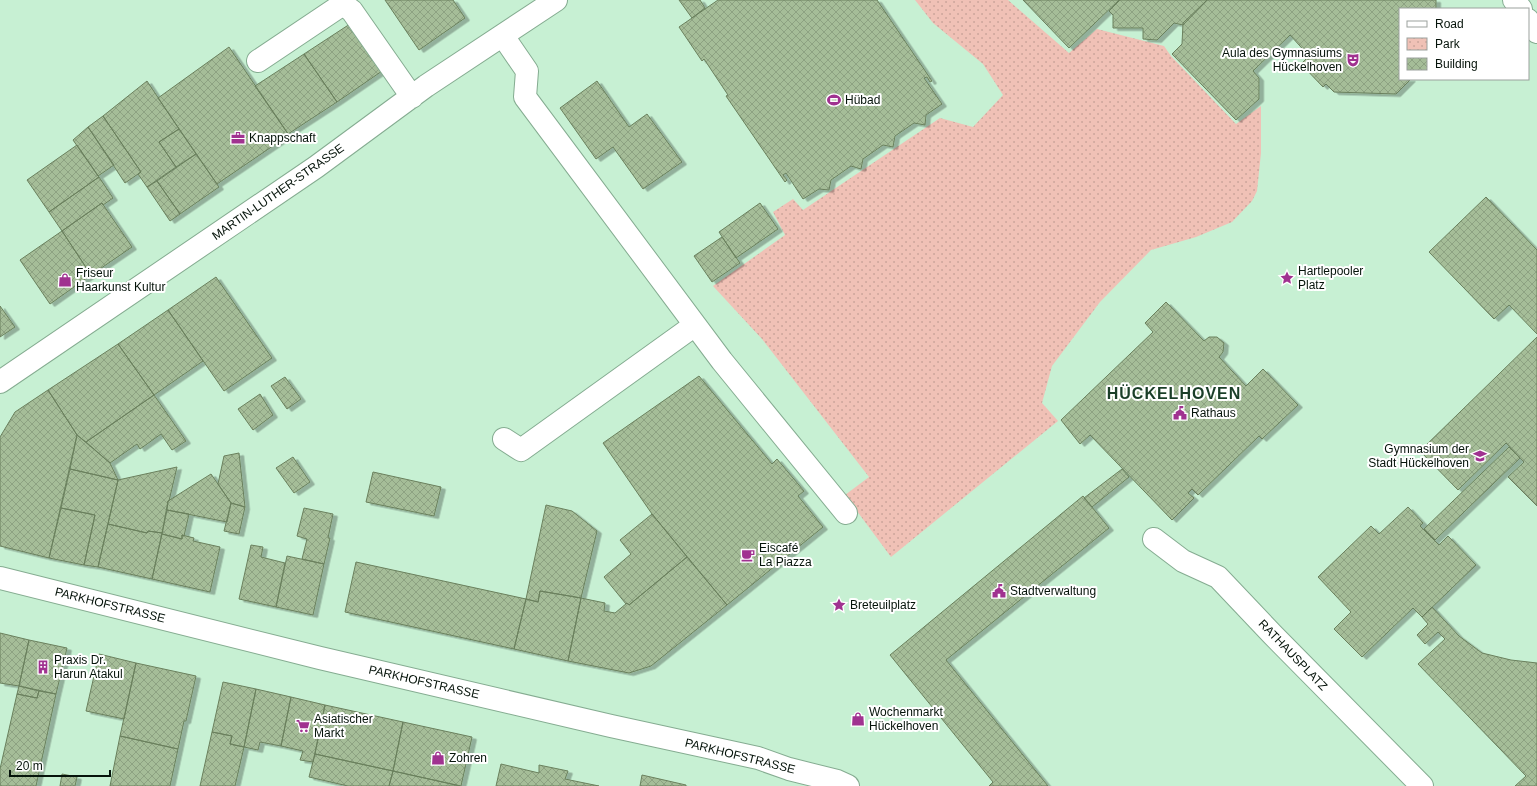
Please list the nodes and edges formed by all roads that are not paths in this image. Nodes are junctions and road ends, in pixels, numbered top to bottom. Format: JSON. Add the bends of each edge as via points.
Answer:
{"nodes":[{"id":1,"x":556,"y":0,"type":"edge"},
{"id":2,"x":1514,"y":0,"type":"edge"},
{"id":3,"x":1520,"y":8,"type":"edge"},
{"id":4,"x":1529,"y":21,"type":"edge"},
{"id":5,"x":1537,"y":32,"type":"edge"},
{"id":6,"x":502,"y":36,"type":"junction"},
{"id":7,"x":258,"y":61,"type":"dead end"},
{"id":8,"x":412,"y":97,"type":"junction"},
{"id":9,"x":695,"y":324,"type":"junction"},
{"id":10,"x":0,"y":382,"type":"edge"},
{"id":11,"x":504,"y":439,"type":"dead end"},
{"id":12,"x":846,"y":513,"type":"dead end"},
{"id":13,"x":1154,"y":539,"type":"dead end"},
{"id":14,"x":0,"y":578,"type":"edge"},
{"id":15,"x":848,"y":786,"type":"edge"},
{"id":16,"x":1422,"y":786,"type":"edge"}],
"edges":[{"from":1,"to":6,"type":"street","name":"MARTIN-LUTHER-STRASSE"},
{"from":2,"to":3,"type":"street"},
{"from":4,"to":5,"type":"street"},
{"from":6,"to":8,"type":"street","name":"MARTIN-LUTHER-STRASSE"},
{"from":6,"to":9,"type":"street","via":[[527,71],[525,97]]},
{"from":7,"to":8,"type":"street","via":[[343,4],[352,11]]},
{"from":8,"to":10,"type":"street","name":"MARTIN-LUTHER-STRASSE","via":[[316,167]]},
{"from":9,"to":11,"type":"street","via":[[521,450]]},
{"from":9,"to":12,"type":"street","via":[[722,361]]},
{"from":13,"to":16,"type":"street","name":"RATHAUSPLATZ","via":[[1183,561],[1218,577]]},
{"from":14,"to":15,"type":"street","name":"PARKHOFSTRASSE","via":[[320,658],[758,758]]}]}
